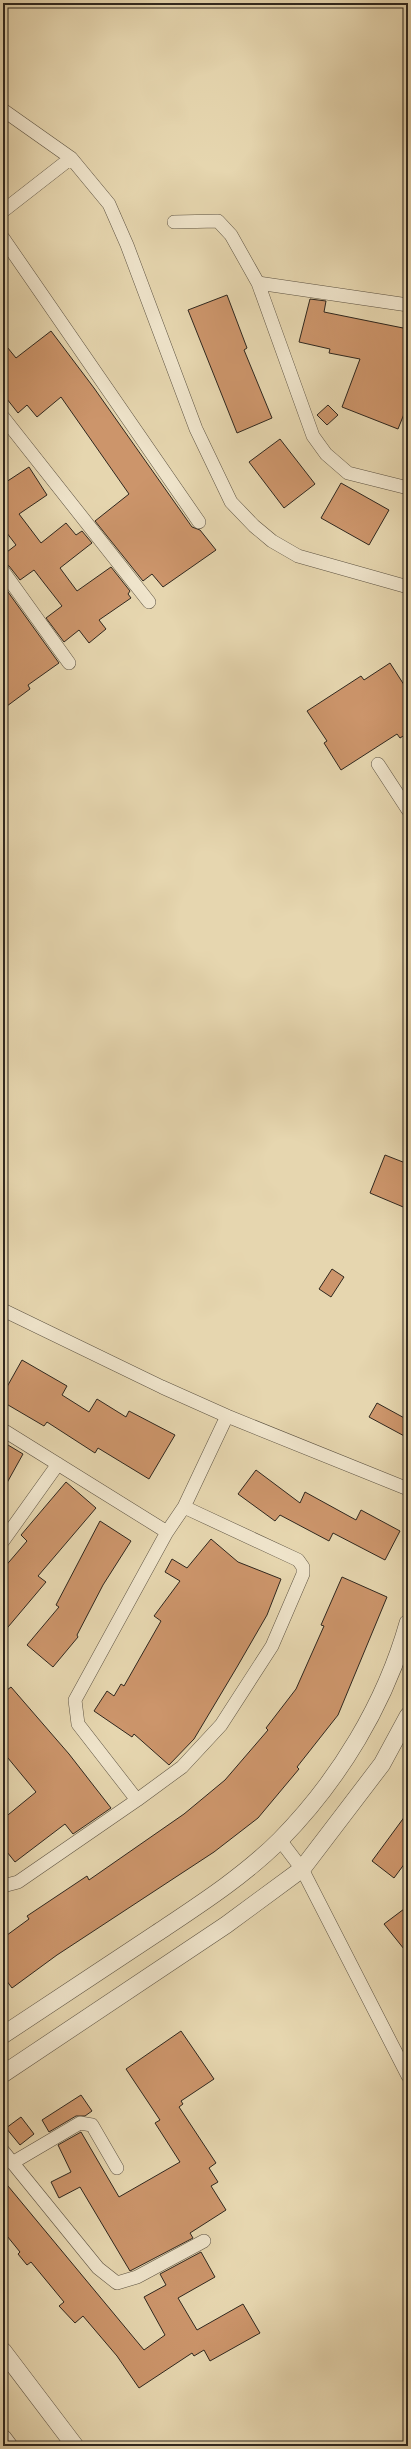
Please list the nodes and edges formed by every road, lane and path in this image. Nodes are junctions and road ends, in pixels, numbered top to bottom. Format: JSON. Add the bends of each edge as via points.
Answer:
{"nodes":[{"id":1,"x":3,"y":110,"type":"edge"},
{"id":2,"x":71,"y":158,"type":"junction"},
{"id":3,"x":3,"y":211,"type":"edge"},
{"id":4,"x":174,"y":222,"type":"dead end"},
{"id":5,"x":3,"y":238,"type":"edge"},
{"id":6,"x":258,"y":283,"type":"junction"},
{"id":7,"x":408,"y":305,"type":"edge"},
{"id":8,"x":3,"y":417,"type":"edge"},
{"id":9,"x":408,"y":488,"type":"edge"},
{"id":10,"x":200,"y":522,"type":"dead end"},
{"id":11,"x":3,"y":571,"type":"edge"},
{"id":12,"x":408,"y":587,"type":"edge"},
{"id":13,"x":149,"y":602,"type":"dead end"},
{"id":14,"x":69,"y":663,"type":"dead end"},
{"id":15,"x":378,"y":764,"type":"dead end"},
{"id":16,"x":408,"y":810,"type":"edge"},
{"id":17,"x":3,"y":1310,"type":"edge"},
{"id":18,"x":227,"y":1416,"type":"junction"},
{"id":19,"x":3,"y":1430,"type":"edge"},
{"id":20,"x":58,"y":1464,"type":"junction"},
{"id":21,"x":408,"y":1489,"type":"edge"},
{"id":22,"x":184,"y":1507,"type":"junction"},
{"id":23,"x":167,"y":1532,"type":"junction"},
{"id":24,"x":3,"y":1541,"type":"edge"},
{"id":25,"x":408,"y":1623,"type":"edge"},
{"id":26,"x":408,"y":1716,"type":"edge"},
{"id":27,"x":137,"y":1800,"type":"junction"},
{"id":28,"x":280,"y":1840,"type":"junction"},
{"id":29,"x":302,"y":1869,"type":"junction"},
{"id":30,"x":3,"y":1886,"type":"edge"},
{"id":31,"x":3,"y":2035,"type":"edge"},
{"id":32,"x":3,"y":2074,"type":"edge"},
{"id":33,"x":408,"y":2076,"type":"edge"},
{"id":34,"x":3,"y":2151,"type":"edge"},
{"id":35,"x":12,"y":2163,"type":"junction"},
{"id":36,"x":117,"y":2168,"type":"dead end"},
{"id":37,"x":204,"y":2242,"type":"dead end"},
{"id":38,"x":3,"y":2351,"type":"edge"},
{"id":39,"x":3,"y":2438,"type":"edge"},
{"id":40,"x":9,"y":2446,"type":"edge"},
{"id":41,"x":75,"y":2446,"type":"edge"}],
"edges":[{"from":1,"to":2,"type":"street"},
{"from":2,"to":3,"type":"street"},
{"from":2,"to":12,"type":"street","via":[[109,204],[128,245],[196,429],[231,502],[260,531],[298,556]]},
{"from":4,"to":6,"type":"street","via":[[218,221],[231,235]]},
{"from":5,"to":10,"type":"street"},
{"from":6,"to":7,"type":"street"},
{"from":6,"to":9,"type":"street","via":[[314,436],[322,448],[348,473]]},
{"from":8,"to":13,"type":"street"},
{"from":11,"to":14,"type":"street"},
{"from":15,"to":16,"type":"street"},
{"from":17,"to":18,"type":"street"},
{"from":18,"to":21,"type":"street"},
{"from":18,"to":22,"type":"street"},
{"from":19,"to":20,"type":"street"},
{"from":20,"to":23,"type":"street"},
{"from":20,"to":24,"type":"street"},
{"from":22,"to":23,"type":"street"},
{"from":22,"to":27,"type":"street","via":[[298,1560],[303,1567],[303,1574],[272,1646],[221,1725],[182,1767]]},
{"from":23,"to":27,"type":"street","via":[[75,1700],[78,1724]]},
{"from":25,"to":28,"type":"street","via":[[380,1700],[342,1765]]},
{"from":26,"to":29,"type":"street","via":[[382,1764]]},
{"from":27,"to":30,"type":"street","via":[[18,1882]]},
{"from":28,"to":29,"type":"street"},
{"from":28,"to":31,"type":"street","via":[[212,1896]]},
{"from":29,"to":32,"type":"street","via":[[226,1925]]},
{"from":29,"to":33,"type":"street"},
{"from":34,"to":35,"type":"street"},
{"from":35,"to":36,"type":"street","via":[[80,2123],[92,2125]]},
{"from":35,"to":37,"type":"street","via":[[98,2268],[117,2283],[137,2277]]},
{"from":38,"to":41,"type":"street"},
{"from":39,"to":40,"type":"street"}]}
